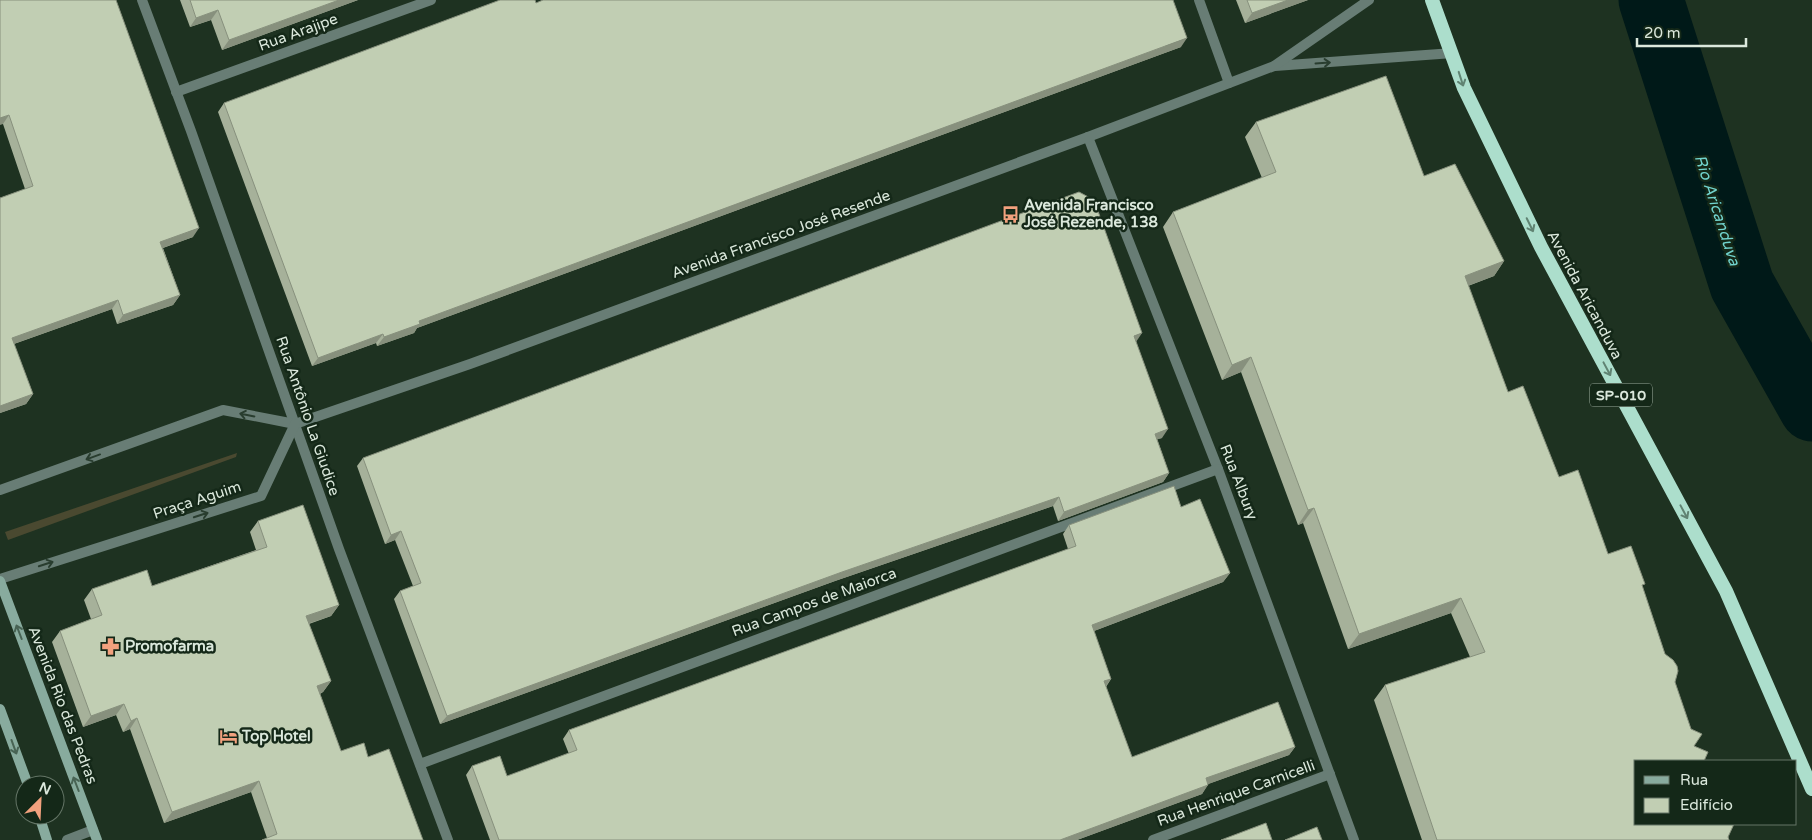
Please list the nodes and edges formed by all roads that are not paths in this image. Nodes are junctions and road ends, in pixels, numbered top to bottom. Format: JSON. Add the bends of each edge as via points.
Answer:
{"nodes":[{"id":1,"x":142,"y":0,"type":"edge"},
{"id":2,"x":431,"y":0,"type":"edge"},
{"id":3,"x":1199,"y":0,"type":"edge"},
{"id":4,"x":1369,"y":0,"type":"edge"},
{"id":5,"x":1432,"y":0,"type":"edge"},
{"id":6,"x":1452,"y":52,"type":"junction"},
{"id":7,"x":1274,"y":66,"type":"junction"},
{"id":8,"x":1229,"y":83,"type":"junction"},
{"id":9,"x":176,"y":92,"type":"junction"},
{"id":10,"x":1088,"y":137,"type":"junction"},
{"id":11,"x":295,"y":424,"type":"junction"},
{"id":12,"x":1218,"y":469,"type":"junction"},
{"id":13,"x":0,"y":490,"type":"edge"},
{"id":14,"x":0,"y":580,"type":"edge"},
{"id":15,"x":0,"y":709,"type":"edge"},
{"id":16,"x":420,"y":764,"type":"junction"},
{"id":17,"x":1330,"y":774,"type":"junction"},
{"id":18,"x":24,"y":775,"type":"edge"},
{"id":19,"x":1812,"y":789,"type":"edge"},
{"id":20,"x":42,"y":825,"type":"edge"},
{"id":21,"x":95,"y":835,"type":"edge"},
{"id":22,"x":47,"y":840,"type":"edge"},
{"id":23,"x":67,"y":840,"type":"edge"},
{"id":24,"x":448,"y":840,"type":"edge"},
{"id":25,"x":1153,"y":840,"type":"edge"},
{"id":26,"x":1354,"y":840,"type":"edge"}],
"edges":[{"from":1,"to":9,"type":"street","name":"Rua Antônio La Giudice"},
{"from":2,"to":9,"type":"street","name":"Rua Arajipe"},
{"from":3,"to":8,"type":"street"},
{"from":4,"to":7,"type":"street","name":"Avenida Francisco José Resende"},
{"from":5,"to":6,"type":"highway","name":"Avenida Aricanduva","number":"SP-010"},
{"from":7,"to":6,"type":"street","name":"Avenida Francisco José Resende","one_way":true},
{"from":6,"to":19,"type":"highway","name":"Avenida Aricanduva","number":"SP-010","one_way":true,"via":[[1464,88],[1541,247],[1726,590]]},
{"from":7,"to":8,"type":"street","name":"Avenida Francisco José Resende"},
{"from":8,"to":10,"type":"street","name":"Avenida Francisco José Resende"},
{"from":9,"to":11,"type":"street","name":"Rua Antônio La Giudice"},
{"from":10,"to":11,"type":"street","name":"Avenida Francisco José Resende","via":[[480,361]]},
{"from":10,"to":12,"type":"street","name":"Rua Albury"},
{"from":11,"to":13,"type":"street","one_way":true,"via":[[223,410]]},
{"from":14,"to":11,"type":"street","name":"Praça Aguim","one_way":true,"via":[[261,496]]},
{"from":11,"to":16,"type":"street","name":"Rua Antônio La Giudice"},
{"from":12,"to":16,"type":"street","name":"Rua Campos de Maiorca"},
{"from":12,"to":17,"type":"street","name":"Rua Albury"},
{"from":21,"to":14,"type":"main road","name":"Avenida Rio das Pedras","one_way":true},
{"from":15,"to":18,"type":"main road","one_way":true},
{"from":16,"to":24,"type":"street","name":"Rua Antônio La Giudice"},
{"from":17,"to":25,"type":"street","name":"Rua Henrique Carnicelli"},
{"from":17,"to":26,"type":"street","name":"Rua Albury"},
{"from":20,"to":22,"type":"main road"},
{"from":21,"to":23,"type":"street"}]}
